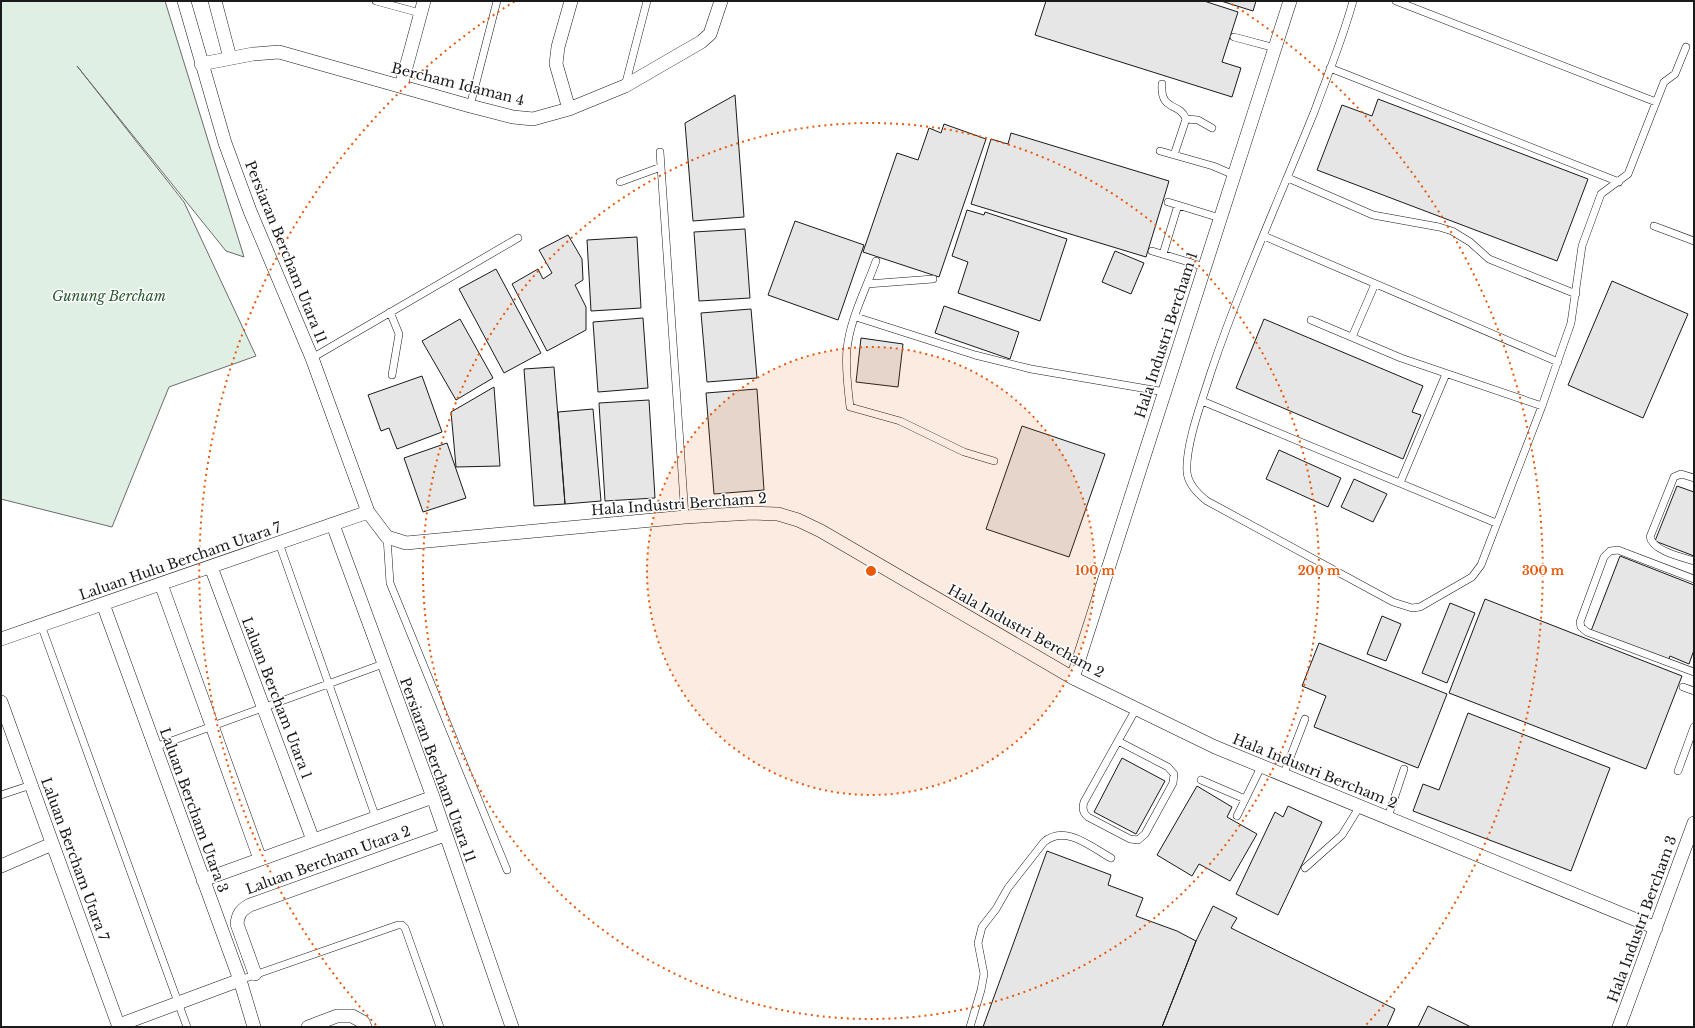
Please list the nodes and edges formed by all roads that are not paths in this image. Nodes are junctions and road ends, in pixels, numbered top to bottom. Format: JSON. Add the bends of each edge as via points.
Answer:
{"nodes":[{"id":1,"x":184,"y":1,"type":"edge"},
{"id":2,"x":215,"y":1,"type":"edge"},
{"id":3,"x":376,"y":1,"type":"edge"},
{"id":4,"x":498,"y":1,"type":"edge"},
{"id":5,"x":571,"y":1,"type":"edge"},
{"id":6,"x":648,"y":1,"type":"edge"},
{"id":7,"x":721,"y":1,"type":"edge"},
{"id":8,"x":1290,"y":1,"type":"edge"},
{"id":9,"x":1353,"y":1,"type":"edge"},
{"id":10,"x":1396,"y":1,"type":"edge"},
{"id":11,"x":422,"y":7,"type":"edge"},
{"id":12,"x":1234,"y":37,"type":"dead end"},
{"id":13,"x":1686,"y":47,"type":"dead end"},
{"id":14,"x":1275,"y":48,"type":"junction"},
{"id":15,"x":230,"y":58,"type":"junction"},
{"id":16,"x":201,"y":64,"type":"junction"},
{"id":17,"x":1330,"y":68,"type":"junction"},
{"id":18,"x":1162,"y":84,"type":"dead end"},
{"id":19,"x":401,"y":86,"type":"junction"},
{"id":20,"x":625,"y":86,"type":"junction"},
{"id":21,"x":1656,"y":102,"type":"junction"},
{"id":22,"x":470,"y":106,"type":"junction"},
{"id":23,"x":569,"y":109,"type":"junction"},
{"id":24,"x":1186,"y":119,"type":"junction"},
{"id":25,"x":1212,"y":128,"type":"dead end"},
{"id":26,"x":1160,"y":151,"type":"dead end"},
{"id":27,"x":660,"y":152,"type":"dead end"},
{"id":28,"x":1174,"y":155,"type":"junction"},
{"id":29,"x":661,"y":167,"type":"junction"},
{"id":30,"x":1234,"y":174,"type":"junction"},
{"id":31,"x":1288,"y":178,"type":"junction"},
{"id":32,"x":620,"y":182,"type":"dead end"},
{"id":33,"x":1619,"y":182,"type":"junction"},
{"id":34,"x":1168,"y":202,"type":"dead end"},
{"id":35,"x":1178,"y":205,"type":"junction"},
{"id":36,"x":1220,"y":218,"type":"junction"},
{"id":37,"x":1654,"y":226,"type":"dead end"},
{"id":38,"x":1264,"y":236,"type":"junction"},
{"id":39,"x":518,"y":238,"type":"dead end"},
{"id":40,"x":1694,"y":240,"type":"edge"},
{"id":41,"x":1152,"y":251,"type":"dead end"},
{"id":42,"x":1162,"y":254,"type":"junction"},
{"id":43,"x":876,"y":261,"type":"dead end"},
{"id":44,"x":1205,"y":267,"type":"junction"},
{"id":45,"x":933,"y":279,"type":"dead end"},
{"id":46,"x":867,"y":284,"type":"junction"},
{"id":47,"x":1375,"y":284,"type":"junction"},
{"id":48,"x":1576,"y":294,"type":"junction"},
{"id":49,"x":390,"y":312,"type":"junction"},
{"id":50,"x":856,"y":317,"type":"junction"},
{"id":51,"x":1311,"y":320,"type":"dead end"},
{"id":52,"x":1352,"y":337,"type":"junction"},
{"id":53,"x":312,"y":358,"type":"junction"},
{"id":54,"x":1558,"y":362,"type":"junction"},
{"id":55,"x":1446,"y":374,"type":"junction"},
{"id":56,"x":392,"y":375,"type":"dead end"},
{"id":57,"x":1165,"y":392,"type":"junction"},
{"id":58,"x":1202,"y":401,"type":"junction"},
{"id":59,"x":1542,"y":406,"type":"junction"},
{"id":60,"x":994,"y":461,"type":"dead end"},
{"id":61,"x":1694,"y":478,"type":"edge"},
{"id":62,"x":1400,"y":483,"type":"junction"},
{"id":63,"x":368,"y":512,"type":"junction"},
{"id":64,"x":686,"y":517,"type":"junction"},
{"id":65,"x":1496,"y":523,"type":"junction"},
{"id":66,"x":333,"y":525,"type":"junction"},
{"id":67,"x":387,"y":537,"type":"junction"},
{"id":68,"x":279,"y":543,"type":"junction"},
{"id":69,"x":1694,"y":561,"type":"edge"},
{"id":70,"x":211,"y":567,"type":"junction"},
{"id":71,"x":1694,"y":579,"type":"edge"},
{"id":72,"x":161,"y":584,"type":"junction"},
{"id":73,"x":103,"y":604,"type":"junction"},
{"id":74,"x":41,"y":625,"type":"junction"},
{"id":75,"x":1,"y":639,"type":"edge"},
{"id":76,"x":383,"y":664,"type":"junction"},
{"id":77,"x":1694,"y":672,"type":"edge"},
{"id":78,"x":1073,"y":678,"type":"junction"},
{"id":79,"x":328,"y":684,"type":"junction"},
{"id":80,"x":1683,"y":687,"type":"dead end"},
{"id":81,"x":1694,"y":691,"type":"edge"},
{"id":82,"x":1,"y":702,"type":"edge"},
{"id":83,"x":263,"y":707,"type":"junction"},
{"id":84,"x":1136,"y":709,"type":"junction"},
{"id":85,"x":1305,"y":719,"type":"dead end"},
{"id":86,"x":213,"y":726,"type":"junction"},
{"id":87,"x":1694,"y":727,"type":"edge"},
{"id":88,"x":1118,"y":741,"type":"junction"},
{"id":89,"x":155,"y":747,"type":"junction"},
{"id":90,"x":1261,"y":767,"type":"junction"},
{"id":91,"x":1404,"y":769,"type":"dead end"},
{"id":92,"x":1678,"y":771,"type":"dead end"},
{"id":93,"x":1282,"y":776,"type":"junction"},
{"id":94,"x":1201,"y":780,"type":"dead end"},
{"id":95,"x":31,"y":785,"type":"junction"},
{"id":96,"x":1,"y":796,"type":"edge"},
{"id":97,"x":432,"y":798,"type":"junction"},
{"id":98,"x":1245,"y":799,"type":"junction"},
{"id":99,"x":1360,"y":806,"type":"junction"},
{"id":100,"x":1237,"y":816,"type":"dead end"},
{"id":101,"x":1388,"y":817,"type":"junction"},
{"id":102,"x":376,"y":818,"type":"junction"},
{"id":103,"x":1694,"y":823,"type":"edge"},
{"id":104,"x":446,"y":835,"type":"junction"},
{"id":105,"x":313,"y":840,"type":"junction"},
{"id":106,"x":52,"y":844,"type":"junction"},
{"id":107,"x":1111,"y":858,"type":"dead end"},
{"id":108,"x":260,"y":859,"type":"junction"},
{"id":109,"x":1,"y":866,"type":"edge"},
{"id":110,"x":1305,"y":868,"type":"dead end"},
{"id":111,"x":507,"y":870,"type":"dead end"},
{"id":112,"x":203,"y":880,"type":"junction"},
{"id":113,"x":1656,"y":928,"type":"junction"},
{"id":114,"x":255,"y":974,"type":"junction"},
{"id":115,"x":240,"y":980,"type":"junction"},
{"id":116,"x":178,"y":1003,"type":"junction"},
{"id":117,"x":119,"y":1026,"type":"edge"},
{"id":118,"x":187,"y":1027,"type":"edge"},
{"id":119,"x":254,"y":1027,"type":"edge"},
{"id":120,"x":308,"y":1027,"type":"edge"},
{"id":121,"x":365,"y":1027,"type":"edge"},
{"id":122,"x":440,"y":1027,"type":"edge"},
{"id":123,"x":512,"y":1027,"type":"edge"},
{"id":124,"x":970,"y":1027,"type":"edge"},
{"id":125,"x":1620,"y":1027,"type":"edge"}],
"edges":[{"from":1,"to":16,"type":"street","name":"Persiaran Bercham Utara 11"},
{"from":2,"to":15,"type":"street"},
{"from":3,"to":11,"type":"lane"},
{"from":4,"to":22,"type":"lane"},
{"from":5,"to":23,"type":"street","via":[[556,64]]},
{"from":6,"to":20,"type":"lane"},
{"from":7,"to":20,"type":"street","name":"Bercham Idaman 4","via":[[705,40]]},
{"from":8,"to":14,"type":"street","name":"Hala Industri Bercham 1"},
{"from":9,"to":17,"type":"lane"},
{"from":10,"to":21,"type":"lane"},
{"from":11,"to":19,"type":"street"},
{"from":12,"to":14,"type":"lane"},
{"from":13,"to":21,"type":"lane","via":[[1675,74],[1664,82]]},
{"from":14,"to":30,"type":"street","name":"Hala Industri Bercham 1"},
{"from":15,"to":16,"type":"street","name":"Bercham Idaman 4"},
{"from":15,"to":19,"type":"street","name":"Bercham Idaman 4","via":[[279,52]]},
{"from":16,"to":53,"type":"street","name":"Persiaran Bercham Utara 11","via":[[225,143],[250,212]]},
{"from":17,"to":31,"type":"lane"},
{"from":17,"to":33,"type":"lane"},
{"from":18,"to":24,"type":"lane","via":[[1166,102],[1180,110]]},
{"from":19,"to":22,"type":"street","name":"Bercham Idaman 4"},
{"from":20,"to":23,"type":"street","name":"Bercham Idaman 4"},
{"from":21,"to":33,"type":"lane","via":[[1631,168]]},
{"from":22,"to":23,"type":"street","name":"Bercham Idaman 4","via":[[513,117],[533,119]]},
{"from":24,"to":25,"type":"lane","via":[[1198,120]]},
{"from":24,"to":28,"type":"lane"},
{"from":26,"to":28,"type":"lane"},
{"from":27,"to":29,"type":"lane"},
{"from":28,"to":30,"type":"lane"},
{"from":29,"to":32,"type":"lane"},
{"from":29,"to":64,"type":"lane"},
{"from":30,"to":36,"type":"street","name":"Hala Industri Bercham 1"},
{"from":31,"to":38,"type":"lane"},
{"from":31,"to":48,"type":"lane","via":[[1373,215],[1452,231],[1470,242],[1489,259]]},
{"from":33,"to":48,"type":"lane","via":[[1601,194],[1582,246]]},
{"from":34,"to":35,"type":"lane"},
{"from":35,"to":36,"type":"lane"},
{"from":35,"to":42,"type":"lane"},
{"from":36,"to":44,"type":"street","name":"Hala Industri Bercham 1"},
{"from":37,"to":40,"type":"lane"},
{"from":38,"to":47,"type":"lane"},
{"from":38,"to":58,"type":"lane","via":[[1223,335]]},
{"from":39,"to":49,"type":"lane"},
{"from":41,"to":42,"type":"lane"},
{"from":42,"to":44,"type":"lane"},
{"from":43,"to":46,"type":"lane"},
{"from":44,"to":57,"type":"street","name":"Hala Industri Bercham 1"},
{"from":45,"to":46,"type":"lane"},
{"from":46,"to":50,"type":"lane"},
{"from":47,"to":52,"type":"lane"},
{"from":47,"to":54,"type":"lane"},
{"from":48,"to":54,"type":"lane","via":[[1571,323]]},
{"from":49,"to":53,"type":"lane"},
{"from":49,"to":56,"type":"lane","via":[[398,334]]},
{"from":50,"to":57,"type":"lane","via":[[975,355],[1031,369]]},
{"from":50,"to":60,"type":"lane","via":[[847,349],[850,407],[900,421],[964,452]]},
{"from":51,"to":52,"type":"lane"},
{"from":52,"to":55,"type":"lane"},
{"from":53,"to":63,"type":"street","name":"Persiaran Bercham Utara 11"},
{"from":54,"to":59,"type":"lane"},
{"from":55,"to":59,"type":"lane"},
{"from":55,"to":62,"type":"lane"},
{"from":57,"to":78,"type":"street","name":"Hala Industri Bercham 1"},
{"from":58,"to":62,"type":"lane"},
{"from":58,"to":65,"type":"lane","via":[[1188,456],[1187,472],[1198,494],[1402,606],[1420,607],[1472,577],[1481,565]]},
{"from":59,"to":65,"type":"lane"},
{"from":61,"to":69,"type":"lane","via":[[1681,474],[1674,477],[1650,538],[1657,548]]},
{"from":62,"to":65,"type":"lane"},
{"from":63,"to":66,"type":"street","name":"Laluan Hulu Bercham Utara 7"},
{"from":63,"to":67,"type":"street"},
{"from":64,"to":67,"type":"street","name":"Hala Industri Bercham 2","via":[[406,543]]},
{"from":64,"to":78,"type":"street","name":"Hala Industri Bercham 2","via":[[759,513],[778,514],[798,520]]},
{"from":66,"to":68,"type":"street","name":"Laluan Hulu Bercham Utara 7"},
{"from":66,"to":76,"type":"street","name":"Persiaran Bercham Utara 11"},
{"from":67,"to":111,"type":"lane","via":[[390,583]]},
{"from":68,"to":70,"type":"street","name":"Laluan Hulu Bercham Utara 7"},
{"from":68,"to":79,"type":"lane"},
{"from":70,"to":72,"type":"street","name":"Laluan Hulu Bercham Utara 7"},
{"from":70,"to":83,"type":"street","name":"Laluan Bercham Utara 1"},
{"from":71,"to":77,"type":"lane","via":[[1618,550],[1610,551],[1604,557],[1580,622],[1587,632]]},
{"from":72,"to":73,"type":"street","name":"Laluan Hulu Bercham Utara 7"},
{"from":72,"to":86,"type":"street"},
{"from":73,"to":74,"type":"street","name":"Laluan Hulu Bercham Utara 7"},
{"from":73,"to":89,"type":"street","name":"Laluan Bercham Utara 3"},
{"from":74,"to":75,"type":"street","name":"Laluan Hulu Bercham Utara 7"},
{"from":74,"to":116,"type":"lane"},
{"from":76,"to":79,"type":"lane"},
{"from":76,"to":97,"type":"street","name":"Persiaran Bercham Utara 11"},
{"from":78,"to":84,"type":"street","name":"Hala Industri Bercham 2"},
{"from":79,"to":83,"type":"lane"},
{"from":79,"to":102,"type":"lane"},
{"from":80,"to":81,"type":"lane"},
{"from":82,"to":95,"type":"street","name":"Laluan Bercham Utara 7"},
{"from":83,"to":86,"type":"lane"},
{"from":83,"to":105,"type":"street","name":"Laluan Bercham Utara 1"},
{"from":84,"to":88,"type":"lane"},
{"from":84,"to":90,"type":"street","name":"Hala Industri Bercham 2"},
{"from":85,"to":93,"type":"lane"},
{"from":86,"to":89,"type":"lane"},
{"from":86,"to":108,"type":"street"},
{"from":87,"to":92,"type":"lane"},
{"from":88,"to":88,"type":"lane","via":[[1084,802],[1083,810],[1088,817],[1130,839],[1138,840],[1145,834],[1173,783],[1174,774],[1168,767]]},
{"from":89,"to":112,"type":"street","name":"Laluan Bercham Utara 3"},
{"from":90,"to":93,"type":"street","name":"Hala Industri Bercham 2"},
{"from":90,"to":98,"type":"lane"},
{"from":91,"to":101,"type":"lane"},
{"from":93,"to":99,"type":"street","name":"Hala Industri Bercham 2"},
{"from":94,"to":98,"type":"lane"},
{"from":95,"to":96,"type":"lane"},
{"from":95,"to":106,"type":"street","name":"Laluan Bercham Utara 7"},
{"from":97,"to":102,"type":"street","name":"Laluan Bercham Utara 2"},
{"from":97,"to":104,"type":"street","name":"Persiaran Bercham Utara 11"},
{"from":98,"to":100,"type":"lane"},
{"from":99,"to":101,"type":"street","name":"Hala Industri Bercham 2"},
{"from":99,"to":110,"type":"lane","via":[[1342,835]]},
{"from":101,"to":113,"type":"street","name":"Hala Industri Bercham 2"},
{"from":102,"to":105,"type":"street","name":"Laluan Bercham Utara 2"},
{"from":103,"to":113,"type":"street","name":"Hala Industri Bercham 3"},
{"from":104,"to":114,"type":"street","name":"Laluan Bercham Utara 2","via":[[242,909],[237,924]]},
{"from":104,"to":123,"type":"street","name":"Persiaran Bercham Utara 11"},
{"from":105,"to":108,"type":"street","name":"Laluan Bercham Utara 2"},
{"from":106,"to":109,"type":"street"},
{"from":106,"to":117,"type":"street","name":"Laluan Bercham Utara 7"},
{"from":107,"to":124,"type":"lane","via":[[1066,834],[1058,834],[1044,842],[982,927],[978,943],[984,974],[982,990]]},
{"from":108,"to":112,"type":"street","name":"Laluan Bercham Utara 2"},
{"from":112,"to":115,"type":"street","name":"Laluan Bercham Utara 3"},
{"from":113,"to":125,"type":"street","name":"Hala Industri Bercham 3"},
{"from":114,"to":115,"type":"lane"},
{"from":114,"to":122,"type":"lane","via":[[402,925]]},
{"from":115,"to":116,"type":"street"},
{"from":115,"to":119,"type":"street","name":"Laluan Bercham Utara 3"},
{"from":116,"to":117,"type":"street"},
{"from":116,"to":118,"type":"lane"},
{"from":120,"to":121,"type":"street","via":[[338,1016],[352,1016],[364,1022]]}]}
